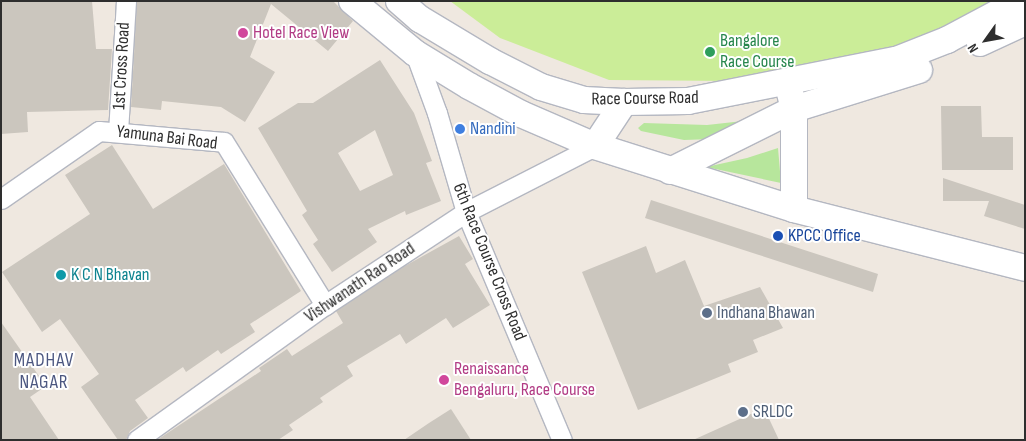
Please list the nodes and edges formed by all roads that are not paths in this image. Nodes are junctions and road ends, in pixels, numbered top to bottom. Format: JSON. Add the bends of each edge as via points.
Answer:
{"nodes":[{"id":1,"x":126,"y":1,"type":"edge"},
{"id":2,"x":352,"y":1,"type":"edge"},
{"id":3,"x":399,"y":1,"type":"edge"},
{"id":4,"x":1020,"y":1,"type":"edge"},
{"id":5,"x":1025,"y":22,"type":"edge"},
{"id":6,"x":415,"y":53,"type":"junction"},
{"id":7,"x":787,"y":82,"type":"junction"},
{"id":8,"x":624,"y":102,"type":"junction"},
{"id":9,"x":794,"y":109,"type":"junction"},
{"id":10,"x":118,"y":132,"type":"junction"},
{"id":11,"x":595,"y":146,"type":"junction"},
{"id":12,"x":670,"y":171,"type":"junction"},
{"id":13,"x":1,"y":199,"type":"edge"},
{"id":14,"x":794,"y":209,"type":"junction"},
{"id":15,"x":466,"y":212,"type":"junction"},
{"id":16,"x":1025,"y":268,"type":"edge"},
{"id":17,"x":325,"y":305,"type":"junction"},
{"id":18,"x":137,"y":440,"type":"edge"},
{"id":19,"x":562,"y":440,"type":"edge"}],
"edges":[{"from":1,"to":10,"type":"street","name":"1st Cross Road"},
{"from":2,"to":6,"type":"main road"},
{"from":3,"to":8,"type":"main road","name":"Race Course Road","via":[[420,19],[541,88],[584,100]]},
{"from":4,"to":7,"type":"main road","name":"Race Course Road","via":[[947,40],[896,60]]},
{"from":5,"to":9,"type":"main road","via":[[925,68]]},
{"from":6,"to":11,"type":"main road","via":[[521,114]]},
{"from":6,"to":15,"type":"street","name":"6th Race Course Cross Road","via":[[437,113]]},
{"from":7,"to":8,"type":"main road","name":"Race Course Road","via":[[688,102]]},
{"from":7,"to":9,"type":"main road"},
{"from":8,"to":11,"type":"main road"},
{"from":9,"to":12,"type":"main road"},
{"from":9,"to":14,"type":"main road"},
{"from":10,"to":13,"type":"street","name":"Yamuna Bai Road","via":[[99,131]]},
{"from":10,"to":17,"type":"street","name":"Yamuna Bai Road","via":[[224,142]]},
{"from":11,"to":12,"type":"main road"},
{"from":11,"to":15,"type":"street","name":"Vishwanath Rao Road"},
{"from":12,"to":14,"type":"main road"},
{"from":14,"to":16,"type":"main road"},
{"from":15,"to":17,"type":"street","name":"Vishwanath Rao Road"},
{"from":15,"to":19,"type":"street","name":"6th Race Course Cross Road"},
{"from":17,"to":18,"type":"street","name":"Vishwanath Rao Road"}]}
